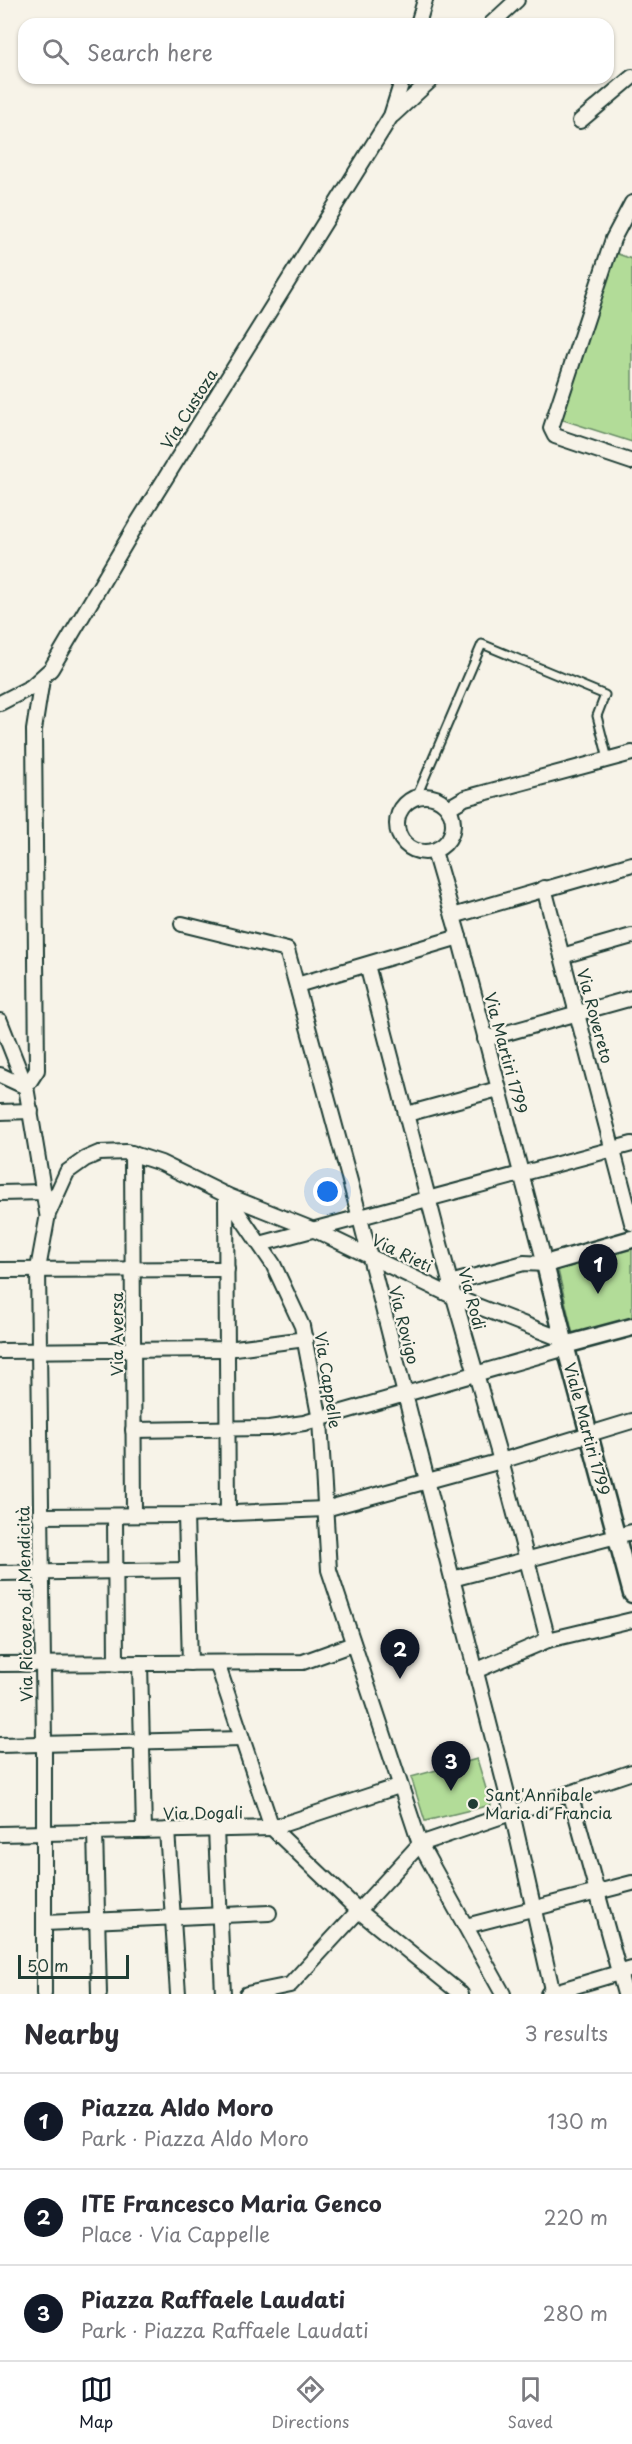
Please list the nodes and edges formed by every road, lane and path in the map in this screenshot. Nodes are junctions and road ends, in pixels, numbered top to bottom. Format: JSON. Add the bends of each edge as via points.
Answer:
{"nodes":[{"id":1,"x":425,"y":0,"type":"edge"},
{"id":2,"x":517,"y":0,"type":"edge"},
{"id":3,"x":420,"y":18,"type":"edge"},
{"id":4,"x":498,"y":18,"type":"edge"},
{"id":5,"x":632,"y":77,"type":"edge"},
{"id":6,"x":401,"y":84,"type":"edge"},
{"id":7,"x":426,"y":84,"type":"edge"},
{"id":8,"x":391,"y":116,"type":"junction"},
{"id":9,"x":580,"y":121,"type":"dead end"},
{"id":10,"x":632,"y":203,"type":"edge"},
{"id":11,"x":632,"y":462,"type":"edge"},
{"id":12,"x":42,"y":679,"type":"junction"},
{"id":13,"x":0,"y":703,"type":"edge"},
{"id":14,"x":632,"y":753,"type":"edge"},
{"id":15,"x":608,"y":759,"type":"junction"},
{"id":16,"x":416,"y":798,"type":"junction"},
{"id":17,"x":448,"y":808,"type":"junction"},
{"id":18,"x":434,"y":851,"type":"junction"},
{"id":19,"x":631,"y":867,"type":"edge"},
{"id":20,"x":544,"y":888,"type":"junction"},
{"id":21,"x":453,"y":916,"type":"junction"},
{"id":22,"x":182,"y":924,"type":"dead end"},
{"id":23,"x":632,"y":936,"type":"edge"},
{"id":24,"x":459,"y":938,"type":"junction"},
{"id":25,"x":562,"y":956,"type":"junction"},
{"id":26,"x":367,"y":965,"type":"junction"},
{"id":27,"x":297,"y":985,"type":"junction"},
{"id":28,"x":632,"y":998,"type":"edge"},
{"id":29,"x":578,"y":1014,"type":"junction"},
{"id":30,"x":0,"y":1021,"type":"edge"},
{"id":31,"x":485,"y":1039,"type":"junction"},
{"id":32,"x":0,"y":1075,"type":"edge"},
{"id":33,"x":26,"y":1087,"type":"junction"},
{"id":34,"x":498,"y":1089,"type":"junction"},
{"id":35,"x":31,"y":1111,"type":"junction"},
{"id":36,"x":0,"y":1112,"type":"edge"},
{"id":37,"x":407,"y":1114,"type":"junction"},
{"id":38,"x":632,"y":1144,"type":"edge"},
{"id":39,"x":613,"y":1149,"type":"junction"},
{"id":40,"x":132,"y":1153,"type":"junction"},
{"id":41,"x":521,"y":1175,"type":"junction"},
{"id":42,"x":0,"y":1192,"type":"edge"},
{"id":43,"x":226,"y":1195,"type":"junction"},
{"id":44,"x":48,"y":1196,"type":"junction"},
{"id":45,"x":429,"y":1200,"type":"junction"},
{"id":46,"x":360,"y":1218,"type":"junction"},
{"id":47,"x":632,"y":1222,"type":"edge"},
{"id":48,"x":313,"y":1230,"type":"junction"},
{"id":49,"x":632,"y":1239,"type":"edge"},
{"id":50,"x":260,"y":1244,"type":"junction"},
{"id":51,"x":370,"y":1255,"type":"junction"},
{"id":52,"x":545,"y":1264,"type":"junction"},
{"id":53,"x":38,"y":1269,"type":"junction"},
{"id":54,"x":133,"y":1269,"type":"junction"},
{"id":55,"x":227,"y":1269,"type":"junction"},
{"id":56,"x":0,"y":1270,"type":"edge"},
{"id":57,"x":450,"y":1283,"type":"junction"},
{"id":58,"x":454,"y":1297,"type":"junction"},
{"id":59,"x":632,"y":1327,"type":"edge"},
{"id":60,"x":306,"y":1339,"type":"junction"},
{"id":61,"x":565,"y":1344,"type":"junction"},
{"id":62,"x":227,"y":1349,"type":"junction"},
{"id":63,"x":38,"y":1350,"type":"junction"},
{"id":64,"x":133,"y":1350,"type":"junction"},
{"id":65,"x":0,"y":1351,"type":"edge"},
{"id":66,"x":476,"y":1375,"type":"junction"},
{"id":67,"x":405,"y":1394,"type":"junction"},
{"id":68,"x":320,"y":1420,"type":"junction"},
{"id":69,"x":632,"y":1421,"type":"edge"},
{"id":70,"x":134,"y":1430,"type":"junction"},
{"id":71,"x":228,"y":1430,"type":"junction"},
{"id":72,"x":589,"y":1435,"type":"junction"},
{"id":73,"x":501,"y":1461,"type":"junction"},
{"id":74,"x":426,"y":1482,"type":"junction"},
{"id":75,"x":325,"y":1509,"type":"junction"},
{"id":76,"x":228,"y":1514,"type":"junction"},
{"id":77,"x":134,"y":1515,"type":"junction"},
{"id":78,"x":186,"y":1515,"type":"junction"},
{"id":79,"x":40,"y":1516,"type":"junction"},
{"id":80,"x":115,"y":1516,"type":"junction"},
{"id":81,"x":624,"y":1535,"type":"edge"},
{"id":82,"x":527,"y":1560,"type":"junction"},
{"id":83,"x":188,"y":1570,"type":"junction"},
{"id":84,"x":116,"y":1571,"type":"junction"},
{"id":85,"x":40,"y":1572,"type":"junction"},
{"id":86,"x":0,"y":1573,"type":"edge"},
{"id":87,"x":452,"y":1579,"type":"junction"},
{"id":88,"x":632,"y":1594,"type":"edge"},
{"id":89,"x":632,"y":1620,"type":"edge"},
{"id":90,"x":548,"y":1640,"type":"junction"},
{"id":91,"x":353,"y":1644,"type":"junction"},
{"id":92,"x":190,"y":1663,"type":"junction"},
{"id":93,"x":217,"y":1663,"type":"junction"},
{"id":94,"x":0,"y":1664,"type":"edge"},
{"id":95,"x":43,"y":1664,"type":"junction"},
{"id":96,"x":116,"y":1664,"type":"junction"},
{"id":97,"x":140,"y":1664,"type":"junction"},
{"id":98,"x":475,"y":1671,"type":"junction"},
{"id":99,"x":242,"y":1739,"type":"junction"},
{"id":100,"x":142,"y":1741,"type":"junction"},
{"id":101,"x":44,"y":1743,"type":"junction"},
{"id":102,"x":0,"y":1745,"type":"edge"},
{"id":103,"x":632,"y":1772,"type":"edge"},
{"id":104,"x":399,"y":1786,"type":"junction"},
{"id":105,"x":570,"y":1793,"type":"junction"},
{"id":106,"x":512,"y":1813,"type":"junction"},
{"id":107,"x":272,"y":1828,"type":"junction"},
{"id":108,"x":216,"y":1829,"type":"junction"},
{"id":109,"x":167,"y":1830,"type":"junction"},
{"id":110,"x":144,"y":1831,"type":"junction"},
{"id":111,"x":45,"y":1832,"type":"junction"},
{"id":112,"x":95,"y":1832,"type":"junction"},
{"id":113,"x":0,"y":1834,"type":"edge"},
{"id":114,"x":420,"y":1844,"type":"junction"},
{"id":115,"x":632,"y":1883,"type":"edge"},
{"id":116,"x":598,"y":1892,"type":"junction"},
{"id":117,"x":532,"y":1910,"type":"junction"},
{"id":118,"x":358,"y":1911,"type":"junction"},
{"id":119,"x":269,"y":1913,"type":"dead end"},
{"id":120,"x":220,"y":1915,"type":"junction"},
{"id":121,"x":173,"y":1917,"type":"junction"},
{"id":122,"x":97,"y":1920,"type":"junction"},
{"id":123,"x":45,"y":1923,"type":"junction"},
{"id":124,"x":466,"y":1926,"type":"junction"},
{"id":125,"x":626,"y":1971,"type":"edge"},
{"id":126,"x":291,"y":1989,"type":"edge"},
{"id":127,"x":44,"y":1994,"type":"edge"},
{"id":128,"x":99,"y":1994,"type":"edge"},
{"id":129,"x":178,"y":1994,"type":"edge"},
{"id":130,"x":223,"y":1994,"type":"edge"},
{"id":131,"x":247,"y":1994,"type":"edge"},
{"id":132,"x":461,"y":1994,"type":"edge"},
{"id":133,"x":503,"y":1994,"type":"edge"},
{"id":134,"x":551,"y":1994,"type":"edge"},
{"id":135,"x":625,"y":1994,"type":"edge"}],
"edges":[{"from":1,"to":3,"type":"street"},
{"from":2,"to":4,"type":"street"},
{"from":5,"to":9,"type":"street"},
{"from":6,"to":8,"type":"street"},
{"from":7,"to":8,"type":"street"},
{"from":8,"to":12,"type":"street","name":"Via Custoza"},
{"from":10,"to":11,"type":"street","via":[[613,239],[551,428],[555,436]]},
{"from":12,"to":13,"type":"street","name":"Via Custoza"},
{"from":12,"to":33,"type":"street","via":[[34,730],[36,1070]]},
{"from":14,"to":15,"type":"street"},
{"from":15,"to":16,"type":"lane","via":[[597,716],[605,695],[482,644]]},
{"from":15,"to":17,"type":"street","via":[[465,798]]},
{"from":16,"to":17,"type":"street","via":[[434,798]]},
{"from":16,"to":18,"type":"street","via":[[402,810],[398,828],[401,838],[415,850]]},
{"from":17,"to":18,"type":"street","via":[[452,833]]},
{"from":18,"to":21,"type":"street","name":"Via Martiri 1799"},
{"from":19,"to":20,"type":"street"},
{"from":20,"to":21,"type":"street"},
{"from":20,"to":25,"type":"street","name":"Via Rovereto"},
{"from":21,"to":24,"type":"street","name":"Via Martiri 1799"},
{"from":22,"to":27,"type":"street","name":"Via Rovigo","via":[[287,950]]},
{"from":23,"to":25,"type":"street"},
{"from":24,"to":26,"type":"street"},
{"from":24,"to":31,"type":"street","name":"Via Martiri 1799"},
{"from":25,"to":29,"type":"street","name":"Via Rovereto"},
{"from":26,"to":27,"type":"street"},
{"from":26,"to":37,"type":"street","name":"Via Rodi"},
{"from":27,"to":46,"type":"street","name":"Via Rovigo"},
{"from":28,"to":29,"type":"street"},
{"from":29,"to":31,"type":"street"},
{"from":29,"to":39,"type":"street","name":"Via Rovereto"},
{"from":30,"to":33,"type":"street","name":"Via Ricovero di Mendicità"},
{"from":31,"to":34,"type":"street","name":"Via Martiri 1799"},
{"from":32,"to":33,"type":"street"},
{"from":33,"to":35,"type":"street","name":"Via Ricovero di Mendicità"},
{"from":34,"to":37,"type":"street"},
{"from":34,"to":41,"type":"street","name":"Via Martiri 1799"},
{"from":35,"to":36,"type":"street"},
{"from":35,"to":44,"type":"street","name":"Via Ricovero di Mendicità"},
{"from":37,"to":45,"type":"street","name":"Via Rodi"},
{"from":38,"to":39,"type":"street"},
{"from":39,"to":41,"type":"street"},
{"from":39,"to":47,"type":"street","name":"Via Rovereto"},
{"from":40,"to":43,"type":"street","name":"Via Cappelle"},
{"from":40,"to":44,"type":"street","name":"Via Cappelle","via":[[109,1151],[85,1159],[67,1172]]},
{"from":40,"to":54,"type":"street","name":"Via Aversa"},
{"from":41,"to":45,"type":"street"},
{"from":41,"to":52,"type":"street","name":"Via Martiri 1799"},
{"from":42,"to":44,"type":"street"},
{"from":43,"to":48,"type":"street","name":"Via Rieti"},
{"from":43,"to":50,"type":"street","name":"Via Cappelle"},
{"from":43,"to":55,"type":"street"},
{"from":44,"to":53,"type":"street","name":"Via Ricovero di Mendicità"},
{"from":45,"to":46,"type":"street"},
{"from":45,"to":57,"type":"street","name":"Via Rodi"},
{"from":46,"to":48,"type":"street"},
{"from":46,"to":51,"type":"street","name":"Via Rovigo"},
{"from":48,"to":50,"type":"street"},
{"from":48,"to":51,"type":"street","name":"Via Rieti"},
{"from":49,"to":52,"type":"street"},
{"from":50,"to":60,"type":"street","name":"Via Cappelle","via":[[294,1306]]},
{"from":51,"to":58,"type":"street","name":"Via Rieti"},
{"from":51,"to":67,"type":"street","name":"Via Rovigo"},
{"from":52,"to":57,"type":"street","via":[[525,1263]]},
{"from":52,"to":61,"type":"street","name":"Viale Martiri 1799"},
{"from":53,"to":54,"type":"street"},
{"from":53,"to":56,"type":"street"},
{"from":53,"to":63,"type":"street","name":"Via Ricovero di Mendicità"},
{"from":54,"to":55,"type":"street"},
{"from":54,"to":64,"type":"street","name":"Via Aversa"},
{"from":55,"to":62,"type":"street"},
{"from":57,"to":58,"type":"street","name":"Via Rodi"},
{"from":58,"to":61,"type":"street","name":"Via Rieti"},
{"from":58,"to":66,"type":"street","name":"Via Rodi"},
{"from":59,"to":61,"type":"street"},
{"from":60,"to":62,"type":"street"},
{"from":60,"to":68,"type":"street","name":"Via Cappelle"},
{"from":61,"to":66,"type":"street"},
{"from":61,"to":72,"type":"street","name":"Viale Martiri 1799"},
{"from":62,"to":64,"type":"street"},
{"from":62,"to":71,"type":"street"},
{"from":63,"to":64,"type":"street"},
{"from":63,"to":65,"type":"street"},
{"from":63,"to":79,"type":"street","name":"Via Ricovero di Mendicità"},
{"from":64,"to":70,"type":"street","name":"Via Aversa"},
{"from":66,"to":67,"type":"street"},
{"from":66,"to":73,"type":"street","name":"Via Rodi"},
{"from":67,"to":68,"type":"street"},
{"from":67,"to":74,"type":"street","name":"Via Rovigo"},
{"from":68,"to":71,"type":"street"},
{"from":68,"to":75,"type":"street","name":"Via Cappelle"},
{"from":69,"to":72,"type":"street"},
{"from":70,"to":71,"type":"street"},
{"from":70,"to":77,"type":"street","name":"Via Aversa"},
{"from":71,"to":76,"type":"street"},
{"from":72,"to":73,"type":"street"},
{"from":72,"to":81,"type":"street","name":"Viale Martiri 1799"},
{"from":73,"to":74,"type":"street"},
{"from":73,"to":82,"type":"street","name":"Via Rodi"},
{"from":74,"to":75,"type":"street"},
{"from":74,"to":87,"type":"street","name":"Via Rovigo"},
{"from":75,"to":76,"type":"street"},
{"from":75,"to":91,"type":"street","name":"Via Cappelle","via":[[329,1570]]},
{"from":76,"to":78,"type":"street"},
{"from":77,"to":78,"type":"street"},
{"from":77,"to":80,"type":"street"},
{"from":78,"to":83,"type":"street"},
{"from":79,"to":80,"type":"street"},
{"from":79,"to":85,"type":"street","name":"Via Ricovero di Mendicità"},
{"from":80,"to":84,"type":"street"},
{"from":81,"to":82,"type":"street"},
{"from":81,"to":88,"type":"street","name":"Viale Martiri 1799"},
{"from":82,"to":87,"type":"street"},
{"from":82,"to":90,"type":"street","name":"Via Rodi"},
{"from":83,"to":84,"type":"street"},
{"from":83,"to":92,"type":"street"},
{"from":84,"to":85,"type":"street"},
{"from":84,"to":96,"type":"street"},
{"from":85,"to":86,"type":"street"},
{"from":85,"to":95,"type":"street","name":"Via Ricovero di Mendicità"},
{"from":87,"to":98,"type":"street","name":"Via Rovigo"},
{"from":89,"to":90,"type":"street"},
{"from":90,"to":98,"type":"street"},
{"from":91,"to":93,"type":"street","via":[[303,1662]]},
{"from":91,"to":104,"type":"street","name":"Via Cappelle"},
{"from":92,"to":93,"type":"street"},
{"from":92,"to":97,"type":"street"},
{"from":93,"to":99,"type":"street"},
{"from":94,"to":95,"type":"street"},
{"from":95,"to":96,"type":"street"},
{"from":95,"to":101,"type":"street","name":"Via Ricovero di Mendicità"},
{"from":96,"to":97,"type":"street"},
{"from":97,"to":100,"type":"street"},
{"from":98,"to":106,"type":"street","name":"Via Rovigo"},
{"from":99,"to":100,"type":"street"},
{"from":99,"to":107,"type":"street"},
{"from":100,"to":101,"type":"street"},
{"from":100,"to":110,"type":"street"},
{"from":101,"to":102,"type":"street"},
{"from":101,"to":111,"type":"street","name":"Via Ricovero di Mendicità"},
{"from":103,"to":105,"type":"street"},
{"from":104,"to":107,"type":"street","name":"Via Dogali"},
{"from":104,"to":114,"type":"street","name":"Via Cappelle"},
{"from":105,"to":106,"type":"street"},
{"from":105,"to":116,"type":"street"},
{"from":106,"to":114,"type":"street"},
{"from":106,"to":117,"type":"street","name":"Via Rovigo"},
{"from":107,"to":108,"type":"street","name":"Via Dogali"},
{"from":107,"to":118,"type":"street"},
{"from":108,"to":109,"type":"street","name":"Via Dogali"},
{"from":108,"to":120,"type":"street"},
{"from":109,"to":110,"type":"street","name":"Via Dogali"},
{"from":109,"to":121,"type":"street"},
{"from":110,"to":112,"type":"street","name":"Via Dogali"},
{"from":111,"to":112,"type":"street","name":"Via Dogali"},
{"from":111,"to":113,"type":"street","name":"Via Dogali"},
{"from":111,"to":123,"type":"street","name":"Via Ricovero di Mendicità"},
{"from":112,"to":122,"type":"street"},
{"from":114,"to":118,"type":"street"},
{"from":114,"to":124,"type":"street","name":"Via Cappelle"},
{"from":115,"to":116,"type":"street"},
{"from":116,"to":117,"type":"street"},
{"from":116,"to":125,"type":"street"},
{"from":117,"to":124,"type":"street"},
{"from":117,"to":134,"type":"street","name":"Via Rovigo"},
{"from":118,"to":126,"type":"street"},
{"from":118,"to":132,"type":"street"},
{"from":119,"to":120,"type":"street"},
{"from":120,"to":121,"type":"street"},
{"from":120,"to":130,"type":"street"},
{"from":121,"to":122,"type":"street"},
{"from":121,"to":129,"type":"street"},
{"from":122,"to":123,"type":"street"},
{"from":122,"to":128,"type":"street"},
{"from":123,"to":127,"type":"street","name":"Via Ricovero di Mendicità"},
{"from":124,"to":133,"type":"street","name":"Via Cappelle"},
{"from":125,"to":134,"type":"street"},
{"from":125,"to":135,"type":"street"},
{"from":126,"to":131,"type":"street"}]}
